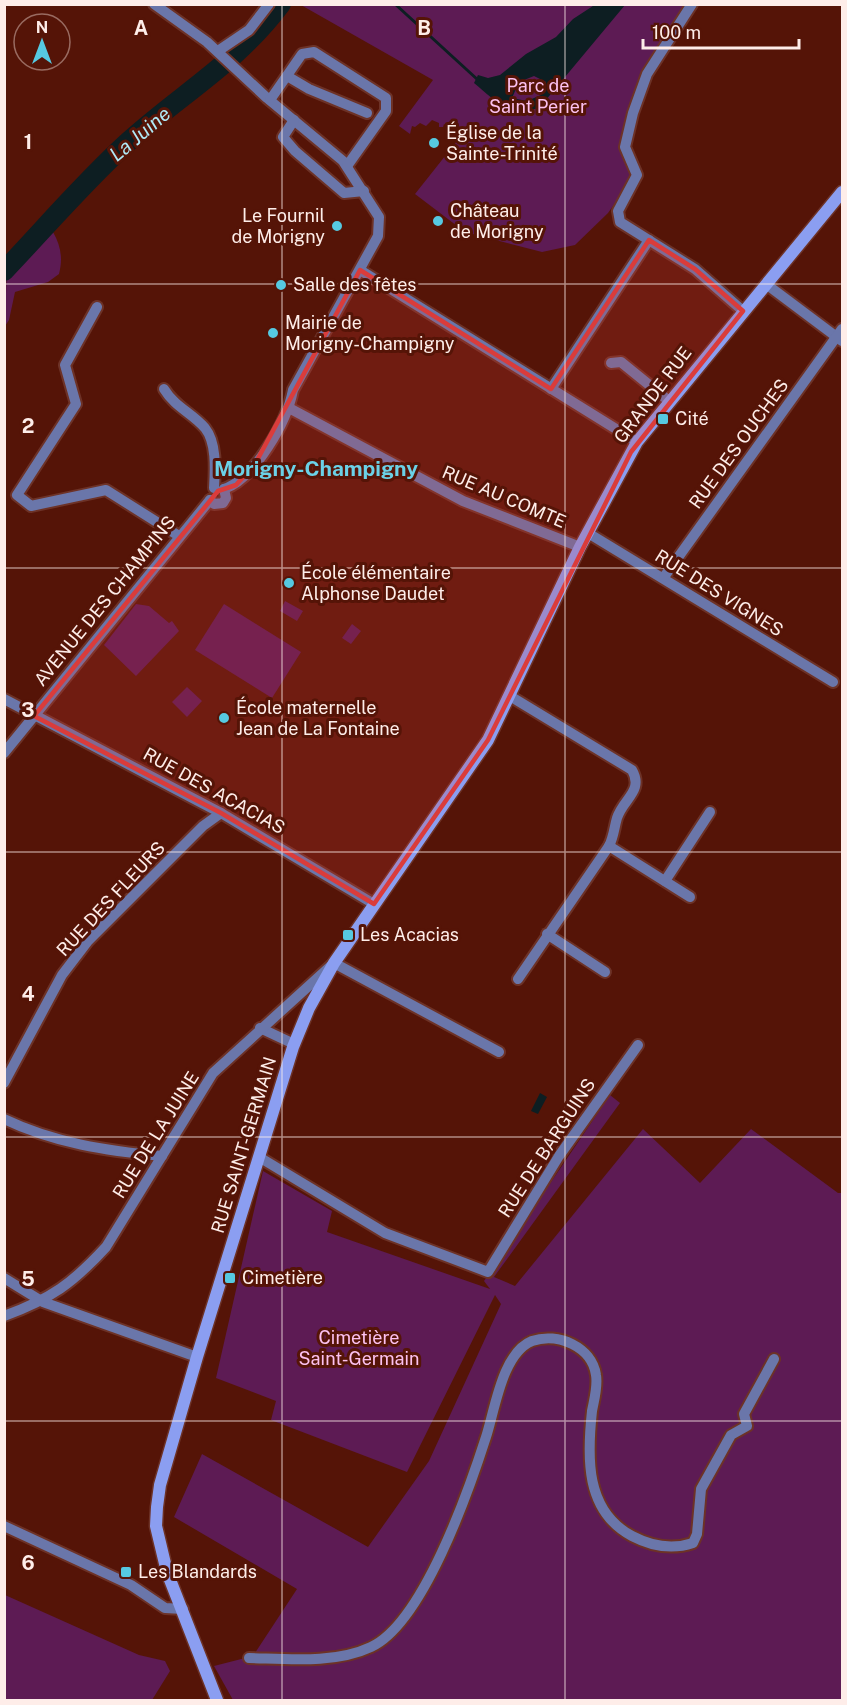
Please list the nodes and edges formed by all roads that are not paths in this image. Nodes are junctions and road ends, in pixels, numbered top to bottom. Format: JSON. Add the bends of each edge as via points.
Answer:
{"nodes":[{"id":1,"x":154,"y":4,"type":"edge"},
{"id":2,"x":269,"y":4,"type":"edge"},
{"id":3,"x":692,"y":4,"type":"edge"},
{"id":4,"x":220,"y":53,"type":"junction"},
{"id":5,"x":287,"y":76,"type":"junction"},
{"id":6,"x":270,"y":100,"type":"junction"},
{"id":7,"x":367,"y":113,"type":"dead end"},
{"id":8,"x":294,"y":120,"type":"junction"},
{"id":9,"x":347,"y":166,"type":"junction"},
{"id":10,"x":364,"y":191,"type":"junction"},
{"id":11,"x":843,"y":192,"type":"edge"},
{"id":12,"x":649,"y":240,"type":"junction"},
{"id":13,"x":360,"y":270,"type":"junction"},
{"id":14,"x":766,"y":284,"type":"junction"},
{"id":15,"x":98,"y":307,"type":"dead end"},
{"id":16,"x":743,"y":311,"type":"junction"},
{"id":17,"x":840,"y":336,"type":"edge"},
{"id":18,"x":611,"y":363,"type":"dead end"},
{"id":19,"x":164,"y":389,"type":"dead end"},
{"id":20,"x":551,"y":389,"type":"junction"},
{"id":21,"x":669,"y":401,"type":"junction"},
{"id":22,"x":289,"y":408,"type":"junction"},
{"id":23,"x":638,"y":442,"type":"junction"},
{"id":24,"x":219,"y":489,"type":"junction"},
{"id":25,"x":210,"y":500,"type":"junction"},
{"id":26,"x":588,"y":533,"type":"junction"},
{"id":27,"x":179,"y":536,"type":"junction"},
{"id":28,"x":580,"y":547,"type":"junction"},
{"id":29,"x":664,"y":577,"type":"junction"},
{"id":30,"x":532,"y":647,"type":"joint"},
{"id":31,"x":833,"y":682,"type":"dead end"},
{"id":32,"x":510,"y":696,"type":"junction"},
{"id":33,"x":4,"y":699,"type":"edge"},
{"id":34,"x":34,"y":716,"type":"junction"},
{"id":35,"x":4,"y":753,"type":"edge"},
{"id":36,"x":710,"y":812,"type":"dead end"},
{"id":37,"x":221,"y":813,"type":"junction"},
{"id":38,"x":609,"y":846,"type":"junction"},
{"id":39,"x":665,"y":881,"type":"junction"},
{"id":40,"x":690,"y":897,"type":"dead end"},
{"id":41,"x":374,"y":904,"type":"junction"},
{"id":42,"x":547,"y":934,"type":"junction"},
{"id":43,"x":334,"y":963,"type":"junction"},
{"id":44,"x":605,"y":972,"type":"dead end"},
{"id":45,"x":519,"y":978,"type":"dead end"},
{"id":46,"x":260,"y":1028,"type":"junction"},
{"id":47,"x":294,"y":1044,"type":"junction"},
{"id":48,"x":638,"y":1045,"type":"dead end"},
{"id":49,"x":499,"y":1052,"type":"dead end"},
{"id":50,"x":4,"y":1083,"type":"edge"},
{"id":51,"x":4,"y":1119,"type":"edge"},
{"id":52,"x":162,"y":1156,"type":"junction"},
{"id":53,"x":259,"y":1157,"type":"junction"},
{"id":54,"x":4,"y":1278,"type":"edge"},
{"id":55,"x":43,"y":1302,"type":"junction"},
{"id":56,"x":4,"y":1316,"type":"edge"},
{"id":57,"x":197,"y":1357,"type":"junction"},
{"id":58,"x":774,"y":1359,"type":"dead end"},
{"id":59,"x":4,"y":1526,"type":"edge"},
{"id":60,"x":183,"y":1609,"type":"junction"},
{"id":61,"x":249,"y":1658,"type":"dead end"},
{"id":62,"x":217,"y":1701,"type":"edge"}],
"edges":[{"from":1,"to":4,"type":"street"},
{"from":2,"to":4,"type":"street","via":[[249,30]]},
{"from":3,"to":12,"type":"street","via":[[647,74],[626,137],[628,156],[637,175],[618,216],[620,222]]},
{"from":4,"to":6,"type":"street"},
{"from":5,"to":6,"type":"street"},
{"from":5,"to":7,"type":"street"},
{"from":5,"to":9,"type":"street","via":[[303,54],[314,52],[386,98],[386,111]]},
{"from":6,"to":8,"type":"street"},
{"from":8,"to":9,"type":"street"},
{"from":8,"to":10,"type":"street","via":[[283,137],[295,152],[344,193]]},
{"from":9,"to":10,"type":"street"},
{"from":10,"to":13,"type":"street","via":[[380,217],[378,236]]},
{"from":11,"to":14,"type":"main road","name":"GRANDE RUE"},
{"from":12,"to":16,"type":"street","via":[[695,269]]},
{"from":12,"to":20,"type":"street"},
{"from":13,"to":20,"type":"street"},
{"from":13,"to":22,"type":"street","via":[[293,390]]},
{"from":14,"to":16,"type":"main road","name":"GRANDE RUE"},
{"from":14,"to":17,"type":"street"},
{"from":15,"to":27,"type":"street","via":[[65,365],[76,404],[16,495],[31,506],[106,490]]},
{"from":16,"to":21,"type":"main road","name":"GRANDE RUE"},
{"from":17,"to":29,"type":"street","name":"RUE DES OUCHES"},
{"from":18,"to":21,"type":"street","via":[[621,362]]},
{"from":19,"to":24,"type":"street","via":[[172,402],[206,429]]},
{"from":20,"to":23,"type":"street"},
{"from":21,"to":23,"type":"main road","name":"GRANDE RUE"},
{"from":22,"to":24,"type":"street","via":[[245,478]]},
{"from":22,"to":28,"type":"street","name":"RUE AU COMTE","via":[[463,501]]},
{"from":23,"to":26,"type":"main road","name":"GRANDE RUE"},
{"from":24,"to":25,"type":"street","via":[[210,492]]},
{"from":24,"to":25,"type":"street","via":[[226,495],[223,503],[217,505]]},
{"from":25,"to":27,"type":"street","name":"AVENUE DES CHAMPINS"},
{"from":26,"to":28,"type":"main road","name":"GRANDE RUE"},
{"from":26,"to":29,"type":"street","name":"RUE DES VIGNES"},
{"from":27,"to":34,"type":"street","name":"AVENUE DES CHAMPINS"},
{"from":28,"to":30,"type":"main road","name":"GRANDE RUE"},
{"from":29,"to":31,"type":"street","name":"RUE DES VIGNES"},
{"from":30,"to":32,"type":"main road","name":"RUE SAINT-GERMAIN"},
{"from":32,"to":38,"type":"street","via":[[632,770],[636,788],[617,818]]},
{"from":32,"to":41,"type":"main road","name":"RUE SAINT-GERMAIN","via":[[475,762]]},
{"from":33,"to":34,"type":"street","name":"RUE DES ACACIAS"},
{"from":34,"to":35,"type":"street","name":"AVENUE DES CHAMPINS"},
{"from":34,"to":37,"type":"street","name":"RUE DES ACACIAS"},
{"from":36,"to":39,"type":"street"},
{"from":37,"to":41,"type":"street","name":"RUE DES ACACIAS"},
{"from":37,"to":50,"type":"street","name":"RUE DES FLEURS","via":[[203,826],[88,941],[62,975]]},
{"from":38,"to":39,"type":"street"},
{"from":38,"to":42,"type":"street"},
{"from":39,"to":40,"type":"street"},
{"from":41,"to":43,"type":"main road","name":"RUE SAINT-GERMAIN"},
{"from":42,"to":44,"type":"street"},
{"from":42,"to":45,"type":"street"},
{"from":43,"to":46,"type":"street","name":"RUE DE LA JUINE"},
{"from":43,"to":47,"type":"main road","name":"RUE SAINT-GERMAIN"},
{"from":43,"to":49,"type":"street"},
{"from":46,"to":47,"type":"street"},
{"from":46,"to":52,"type":"street","name":"RUE DE LA JUINE","via":[[213,1073]]},
{"from":47,"to":53,"type":"main road","name":"RUE SAINT-GERMAIN"},
{"from":48,"to":53,"type":"street","name":"RUE DE BARGUINS","via":[[559,1156],[488,1272],[385,1233]]},
{"from":51,"to":52,"type":"street","via":[[29,1131],[102,1151]]},
{"from":52,"to":55,"type":"street","name":"RUE DE LA JUINE","via":[[106,1247],[85,1270]]},
{"from":53,"to":57,"type":"main road","name":"RUE SAINT-GERMAIN"},
{"from":54,"to":55,"type":"street"},
{"from":55,"to":56,"type":"street","name":"RUE DE LA JUINE"},
{"from":55,"to":57,"type":"street"},
{"from":57,"to":60,"type":"main road","name":"RUE SAINT-GERMAIN","via":[[160,1485],[156,1516],[159,1547]]},
{"from":58,"to":61,"type":"street","via":[[744,1414],[747,1426],[731,1435],[701,1489],[693,1543],[662,1546],[628,1534],[597,1498],[588,1460],[596,1374],[588,1357],[566,1341],[531,1342],[508,1368],[449,1534],[401,1624],[370,1648],[333,1657]]},
{"from":59,"to":60,"type":"street","via":[[131,1585],[165,1608]]},
{"from":60,"to":62,"type":"main road","name":"RUE SAINT-GERMAIN"}]}
